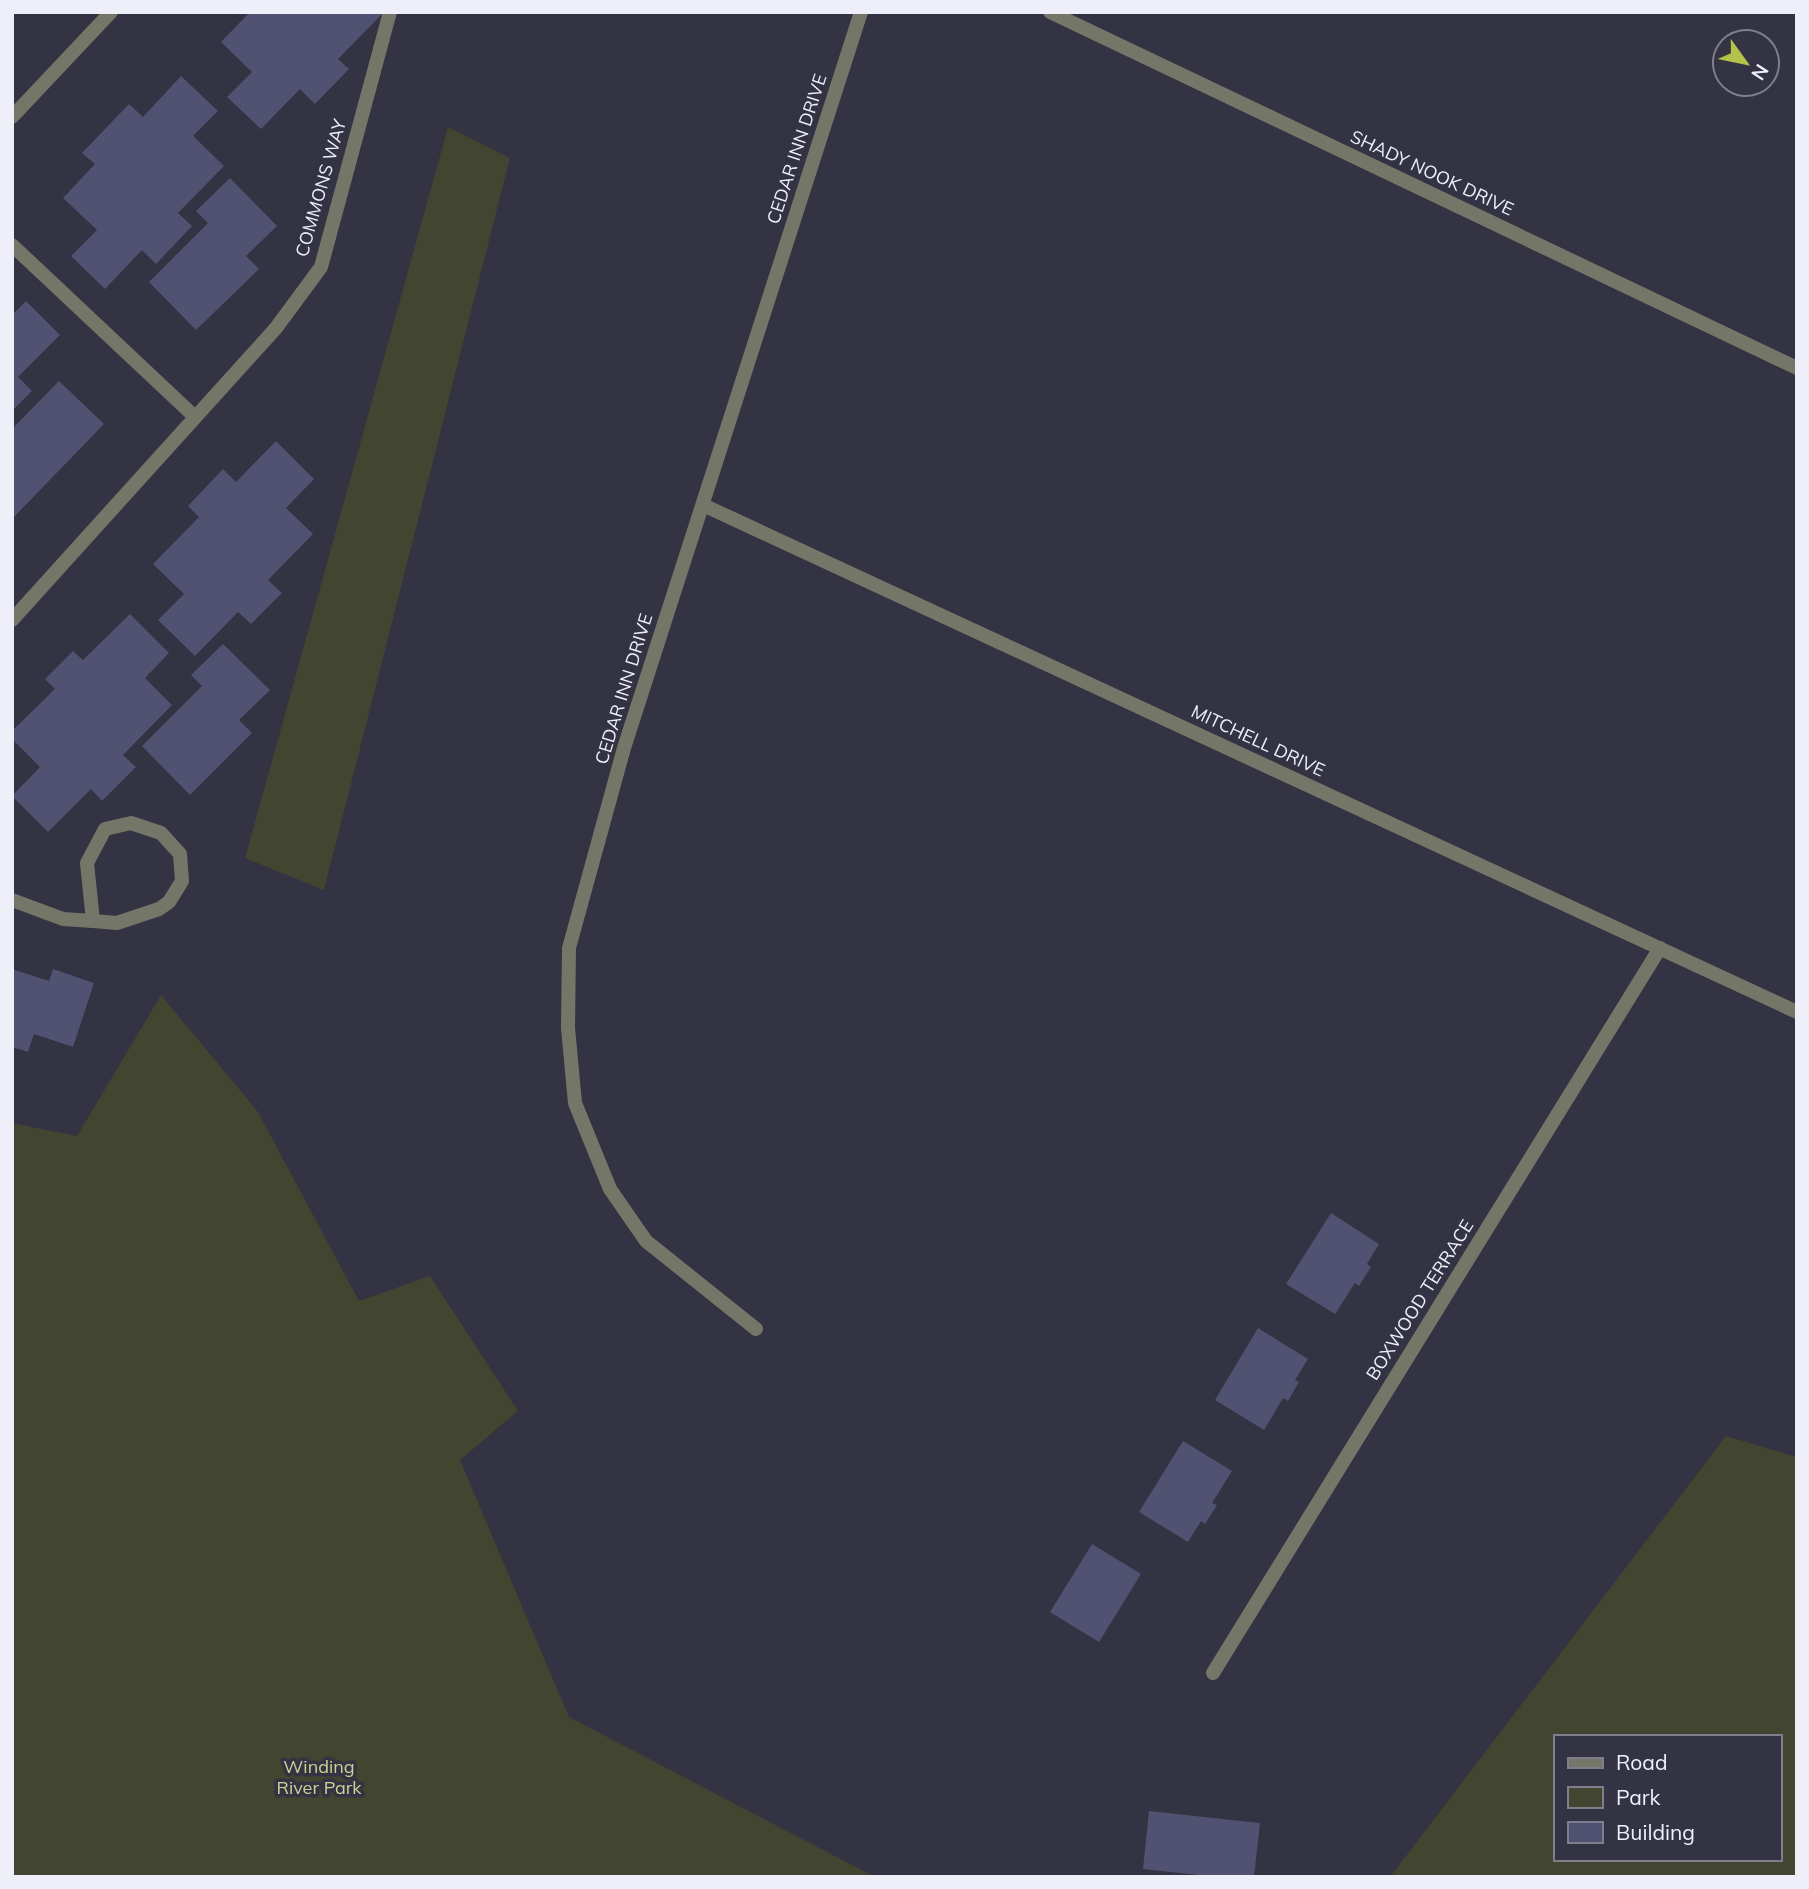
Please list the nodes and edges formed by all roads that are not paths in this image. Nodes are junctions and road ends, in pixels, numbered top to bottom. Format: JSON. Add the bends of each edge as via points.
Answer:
{"nodes":[{"id":1,"x":111,"y":12,"type":"edge"},
{"id":2,"x":390,"y":12,"type":"edge"},
{"id":3,"x":861,"y":12,"type":"edge"},
{"id":4,"x":1050,"y":12,"type":"edge"},
{"id":5,"x":12,"y":117,"type":"edge"},
{"id":6,"x":12,"y":245,"type":"edge"},
{"id":7,"x":1797,"y":368,"type":"edge"},
{"id":8,"x":195,"y":417,"type":"junction"},
{"id":9,"x":702,"y":505,"type":"junction"},
{"id":10,"x":12,"y":620,"type":"edge"},
{"id":11,"x":12,"y":900,"type":"edge"},
{"id":12,"x":93,"y":921,"type":"junction"},
{"id":13,"x":1660,"y":948,"type":"junction"},
{"id":14,"x":1797,"y":1012,"type":"edge"},
{"id":15,"x":756,"y":1329,"type":"dead end"},
{"id":16,"x":1213,"y":1673,"type":"dead end"}],
"edges":[{"from":1,"to":5,"type":"street"},
{"from":2,"to":8,"type":"street","name":"COMMONS WAY","via":[[321,267],[276,328]]},
{"from":3,"to":9,"type":"street","name":"CEDAR INN DRIVE"},
{"from":4,"to":7,"type":"street","name":"SHADY NOOK DRIVE"},
{"from":6,"to":8,"type":"street"},
{"from":8,"to":10,"type":"street","name":"COMMONS WAY"},
{"from":9,"to":13,"type":"street","name":"MITCHELL DRIVE"},
{"from":9,"to":15,"type":"street","name":"CEDAR INN DRIVE","via":[[624,748],[569,948],[568,1028],[575,1103],[610,1189],[646,1241]]},
{"from":11,"to":12,"type":"street","via":[[63,919]]},
{"from":12,"to":12,"type":"street","via":[[117,923],[169,902],[182,881],[180,855],[161,833],[131,823],[105,829],[87,863]]},
{"from":13,"to":14,"type":"street","name":"MITCHELL DRIVE"},
{"from":13,"to":16,"type":"street","name":"BOXWOOD TERRACE"}]}
